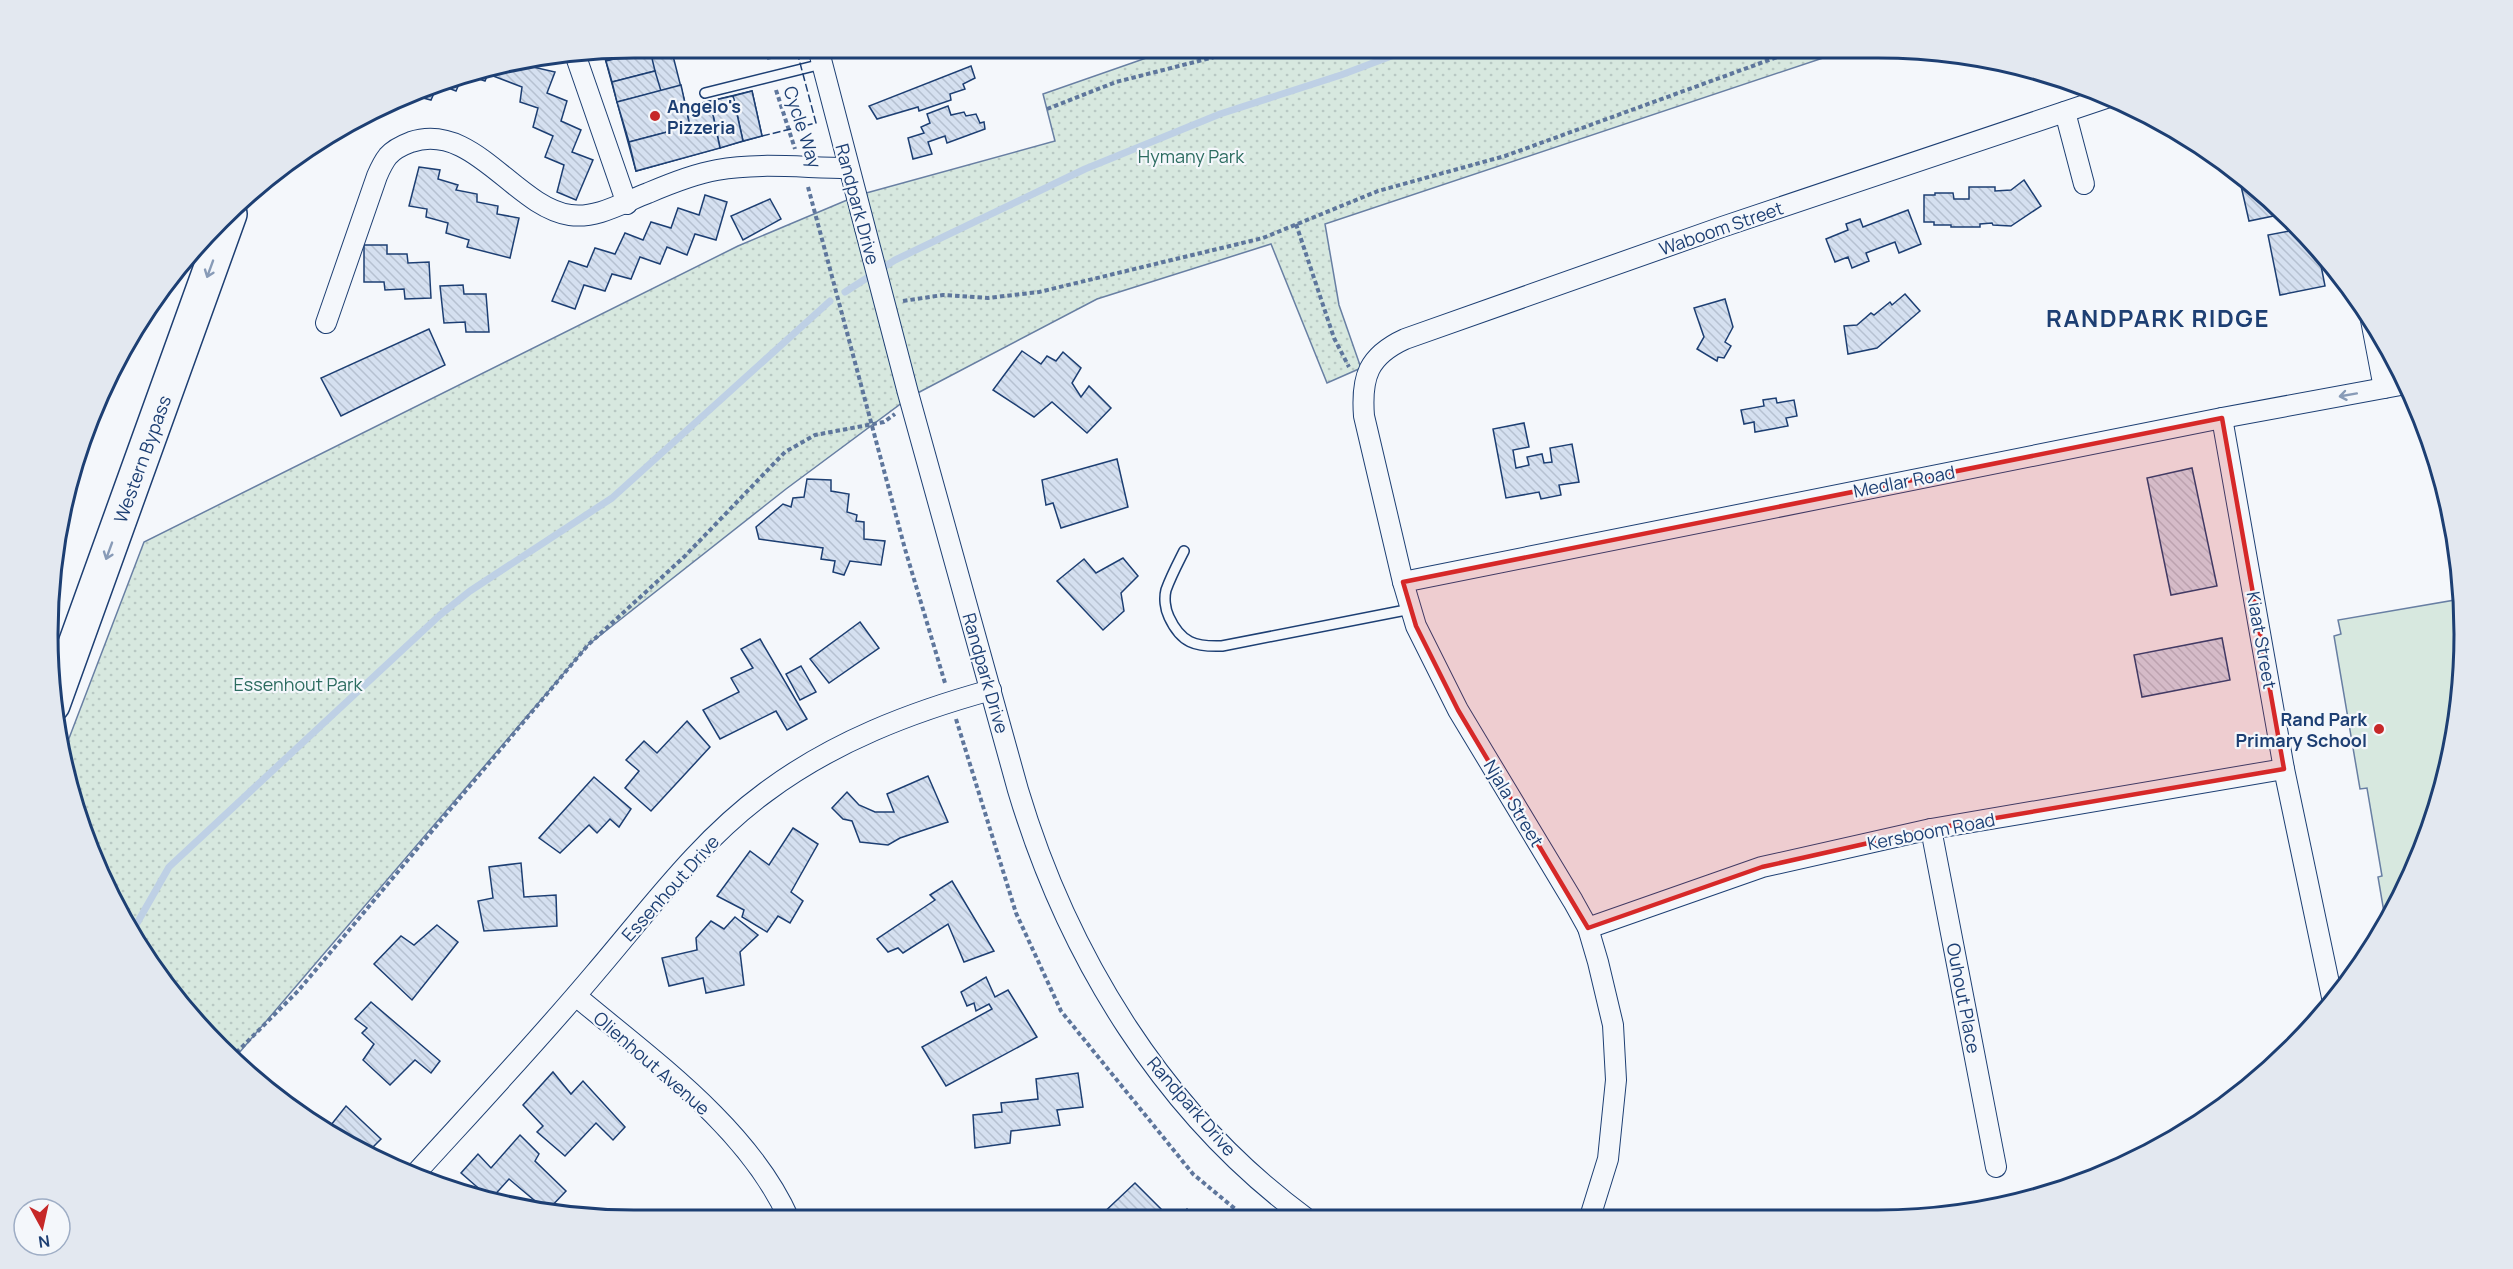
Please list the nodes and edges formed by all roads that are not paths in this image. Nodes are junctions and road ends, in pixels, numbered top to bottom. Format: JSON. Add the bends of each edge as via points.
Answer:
{"nodes":[{"id":1,"x":816,"y":58,"type":"edge"},
{"id":2,"x":820,"y":58,"type":"edge"},
{"id":3,"x":578,"y":62,"type":"edge"},
{"id":4,"x":705,"y":93,"type":"dead end"},
{"id":5,"x":2098,"y":102,"type":"edge"},
{"id":6,"x":2065,"y":112,"type":"junction"},
{"id":7,"x":848,"y":168,"type":"junction"},
{"id":8,"x":2084,"y":184,"type":"dead end"},
{"id":9,"x":627,"y":204,"type":"junction"},
{"id":10,"x":224,"y":230,"type":"edge"},
{"id":11,"x":326,"y":323,"type":"dead end"},
{"id":12,"x":2376,"y":345,"type":"edge"},
{"id":13,"x":2398,"y":386,"type":"edge"},
{"id":14,"x":2384,"y":388,"type":"junction"},
{"id":15,"x":1362,"y":394,"type":"joint"},
{"id":16,"x":2222,"y":418,"type":"junction"},
{"id":17,"x":1184,"y":550,"type":"dead end"},
{"id":18,"x":1403,"y":582,"type":"junction"},
{"id":19,"x":1410,"y":609,"type":"junction"},
{"id":20,"x":61,"y":683,"type":"edge"},
{"id":21,"x":991,"y":690,"type":"junction"},
{"id":22,"x":2284,"y":769,"type":"junction"},
{"id":23,"x":1931,"y":829,"type":"junction"},
{"id":24,"x":1588,"y":928,"type":"junction"},
{"id":25,"x":2331,"y":991,"type":"edge"},
{"id":26,"x":576,"y":996,"type":"junction"},
{"id":27,"x":1996,"y":1167,"type":"dead end"},
{"id":28,"x":419,"y":1169,"type":"edge"},
{"id":29,"x":785,"y":1210,"type":"edge"},
{"id":30,"x":1294,"y":1210,"type":"edge"},
{"id":31,"x":1592,"y":1210,"type":"edge"}],
"edges":[{"from":1,"to":4,"type":"lane","via":[[773,77]]},
{"from":2,"to":7,"type":"street","name":"Randpark Drive"},
{"from":3,"to":9,"type":"street"},
{"from":5,"to":6,"type":"street","name":"Waboom Street"},
{"from":6,"to":8,"type":"street"},
{"from":6,"to":15,"type":"street","name":"Waboom Street","via":[[1405,339],[1388,346],[1374,359]]},
{"from":7,"to":9,"type":"street","via":[[714,170]]},
{"from":7,"to":21,"type":"street","name":"Randpark Drive"},
{"from":9,"to":11,"type":"street","via":[[571,216],[551,210],[460,147],[436,138],[402,145],[388,156],[377,176]]},
{"from":10,"to":20,"type":"highway","name":"Western Bypass","one_way":true},
{"from":12,"to":14,"type":"street"},
{"from":13,"to":14,"type":"street","name":"Medlar Road"},
{"from":14,"to":16,"type":"street","name":"Medlar Road","one_way":true},
{"from":15,"to":18,"type":"street","name":"Njala Street"},
{"from":16,"to":18,"type":"street","name":"Medlar Road"},
{"from":16,"to":22,"type":"street","name":"Kiaat Street"},
{"from":17,"to":19,"type":"lane","via":[[1165,592],[1166,610],[1176,632],[1203,646],[1222,646]]},
{"from":18,"to":19,"type":"street","name":"Njala Street"},
{"from":19,"to":24,"type":"street","name":"Njala Street","via":[[1458,710]]},
{"from":21,"to":26,"type":"street","name":"Essenhout Drive","via":[[856,737],[766,792],[701,850]]},
{"from":21,"to":30,"type":"street","name":"Randpark Drive","via":[[1034,844],[1094,974],[1148,1056],[1188,1106],[1232,1154]]},
{"from":22,"to":23,"type":"street","name":"Kersboom Road"},
{"from":22,"to":25,"type":"street","name":"Kiaat Street"},
{"from":23,"to":24,"type":"street","name":"Kersboom Road","via":[[1762,867]]},
{"from":23,"to":27,"type":"street","name":"Ouhout Place"},
{"from":24,"to":31,"type":"street","name":"Njala Street","via":[[1613,1025],[1616,1080],[1608,1159]]},
{"from":26,"to":28,"type":"street","name":"Essenhout Drive"},
{"from":26,"to":29,"type":"street","name":"Olienhout Avenue","via":[[681,1084],[740,1143]]}]}
